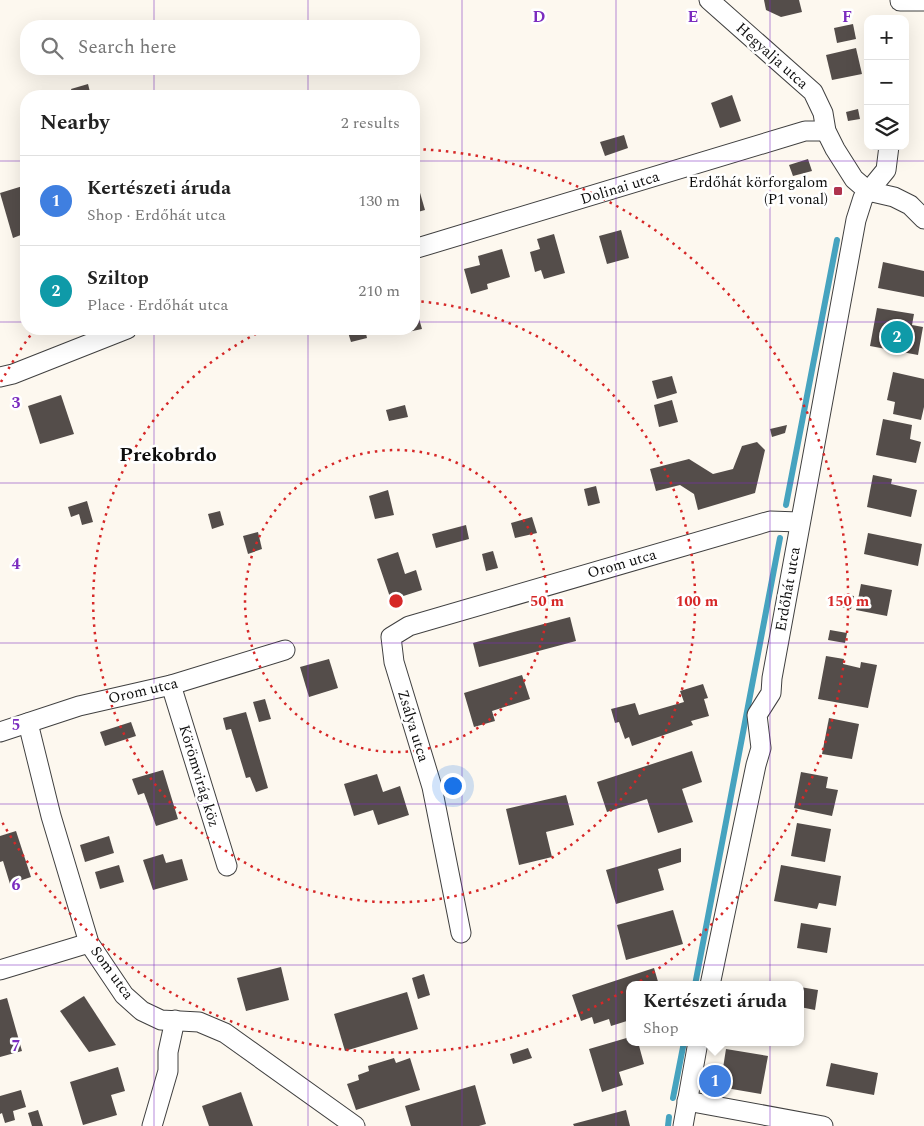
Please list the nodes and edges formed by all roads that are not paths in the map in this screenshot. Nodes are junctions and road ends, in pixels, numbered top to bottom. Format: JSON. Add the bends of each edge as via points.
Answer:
{"nodes":[{"id":1,"x":709,"y":0,"type":"edge"},
{"id":2,"x":924,"y":1,"type":"edge"},
{"id":3,"x":899,"y":7,"type":"edge"},
{"id":4,"x":826,"y":131,"type":"junction"},
{"id":5,"x":888,"y":150,"type":"edge"},
{"id":6,"x":868,"y":191,"type":"junction"},
{"id":7,"x":917,"y":204,"type":"edge"},
{"id":8,"x":924,"y":220,"type":"edge"},
{"id":9,"x":420,"y":247,"type":"edge"},
{"id":10,"x":112,"y":335,"type":"edge"},
{"id":11,"x":0,"y":377,"type":"edge"},
{"id":12,"x":800,"y":522,"type":"junction"},
{"id":13,"x":391,"y":637,"type":"joint"},
{"id":14,"x":285,"y":650,"type":"dead end"},
{"id":15,"x":170,"y":685,"type":"junction"},
{"id":16,"x":28,"y":723,"type":"junction"},
{"id":17,"x":0,"y":732,"type":"edge"},
{"id":18,"x":227,"y":866,"type":"dead end"},
{"id":19,"x":461,"y":933,"type":"dead end"},
{"id":20,"x":89,"y":943,"type":"junction"},
{"id":21,"x":0,"y":970,"type":"edge"},
{"id":22,"x":711,"y":981,"type":"edge"},
{"id":23,"x":175,"y":1020,"type":"junction"},
{"id":24,"x":697,"y":1046,"type":"edge"},
{"id":25,"x":687,"y":1101,"type":"junction"},
{"id":26,"x":152,"y":1126,"type":"edge"},
{"id":27,"x":355,"y":1126,"type":"edge"},
{"id":28,"x":683,"y":1126,"type":"edge"},
{"id":29,"x":823,"y":1126,"type":"edge"}],
"edges":[{"from":1,"to":4,"type":"street","name":"Hegyalja utca","via":[[812,92],[823,114]]},
{"from":2,"to":3,"type":"street"},
{"from":4,"to":6,"type":"street","name":"Hegyalja utca","via":[[850,175]]},
{"from":4,"to":9,"type":"street","name":"Dolinai utca","via":[[805,132]]},
{"from":5,"to":6,"type":"street","name":"Erdőhát utca","via":[[886,170]]},
{"from":6,"to":7,"type":"street","name":"Hegyalja utca"},
{"from":6,"to":12,"type":"street","name":"Erdőhát utca","via":[[856,220]]},
{"from":7,"to":8,"type":"street","name":"Hegyalja utca"},
{"from":10,"to":11,"type":"street"},
{"from":12,"to":13,"type":"street","name":"Orom utca","via":[[770,521],[409,626]]},
{"from":12,"to":22,"type":"street","name":"Erdőhát utca","via":[[771,693],[757,715],[761,748]]},
{"from":13,"to":19,"type":"street","name":"Zsálya utca","via":[[394,662],[432,787]]},
{"from":14,"to":15,"type":"street","name":"Orom utca"},
{"from":15,"to":16,"type":"street","name":"Orom utca","via":[[79,706]]},
{"from":15,"to":18,"type":"street","name":"Körömvirág köz"},
{"from":16,"to":17,"type":"street","name":"Orom utca"},
{"from":16,"to":20,"type":"street","name":"Som utca"},
{"from":20,"to":21,"type":"street"},
{"from":20,"to":23,"type":"street","name":"Som utca","via":[[124,995],[142,1011],[161,1020]]},
{"from":23,"to":26,"type":"street","via":[[168,1052],[168,1071]]},
{"from":23,"to":27,"type":"street","name":"Som utca","via":[[199,1022],[225,1034]]},
{"from":24,"to":25,"type":"street"},
{"from":25,"to":28,"type":"street"},
{"from":25,"to":29,"type":"street"}]}
